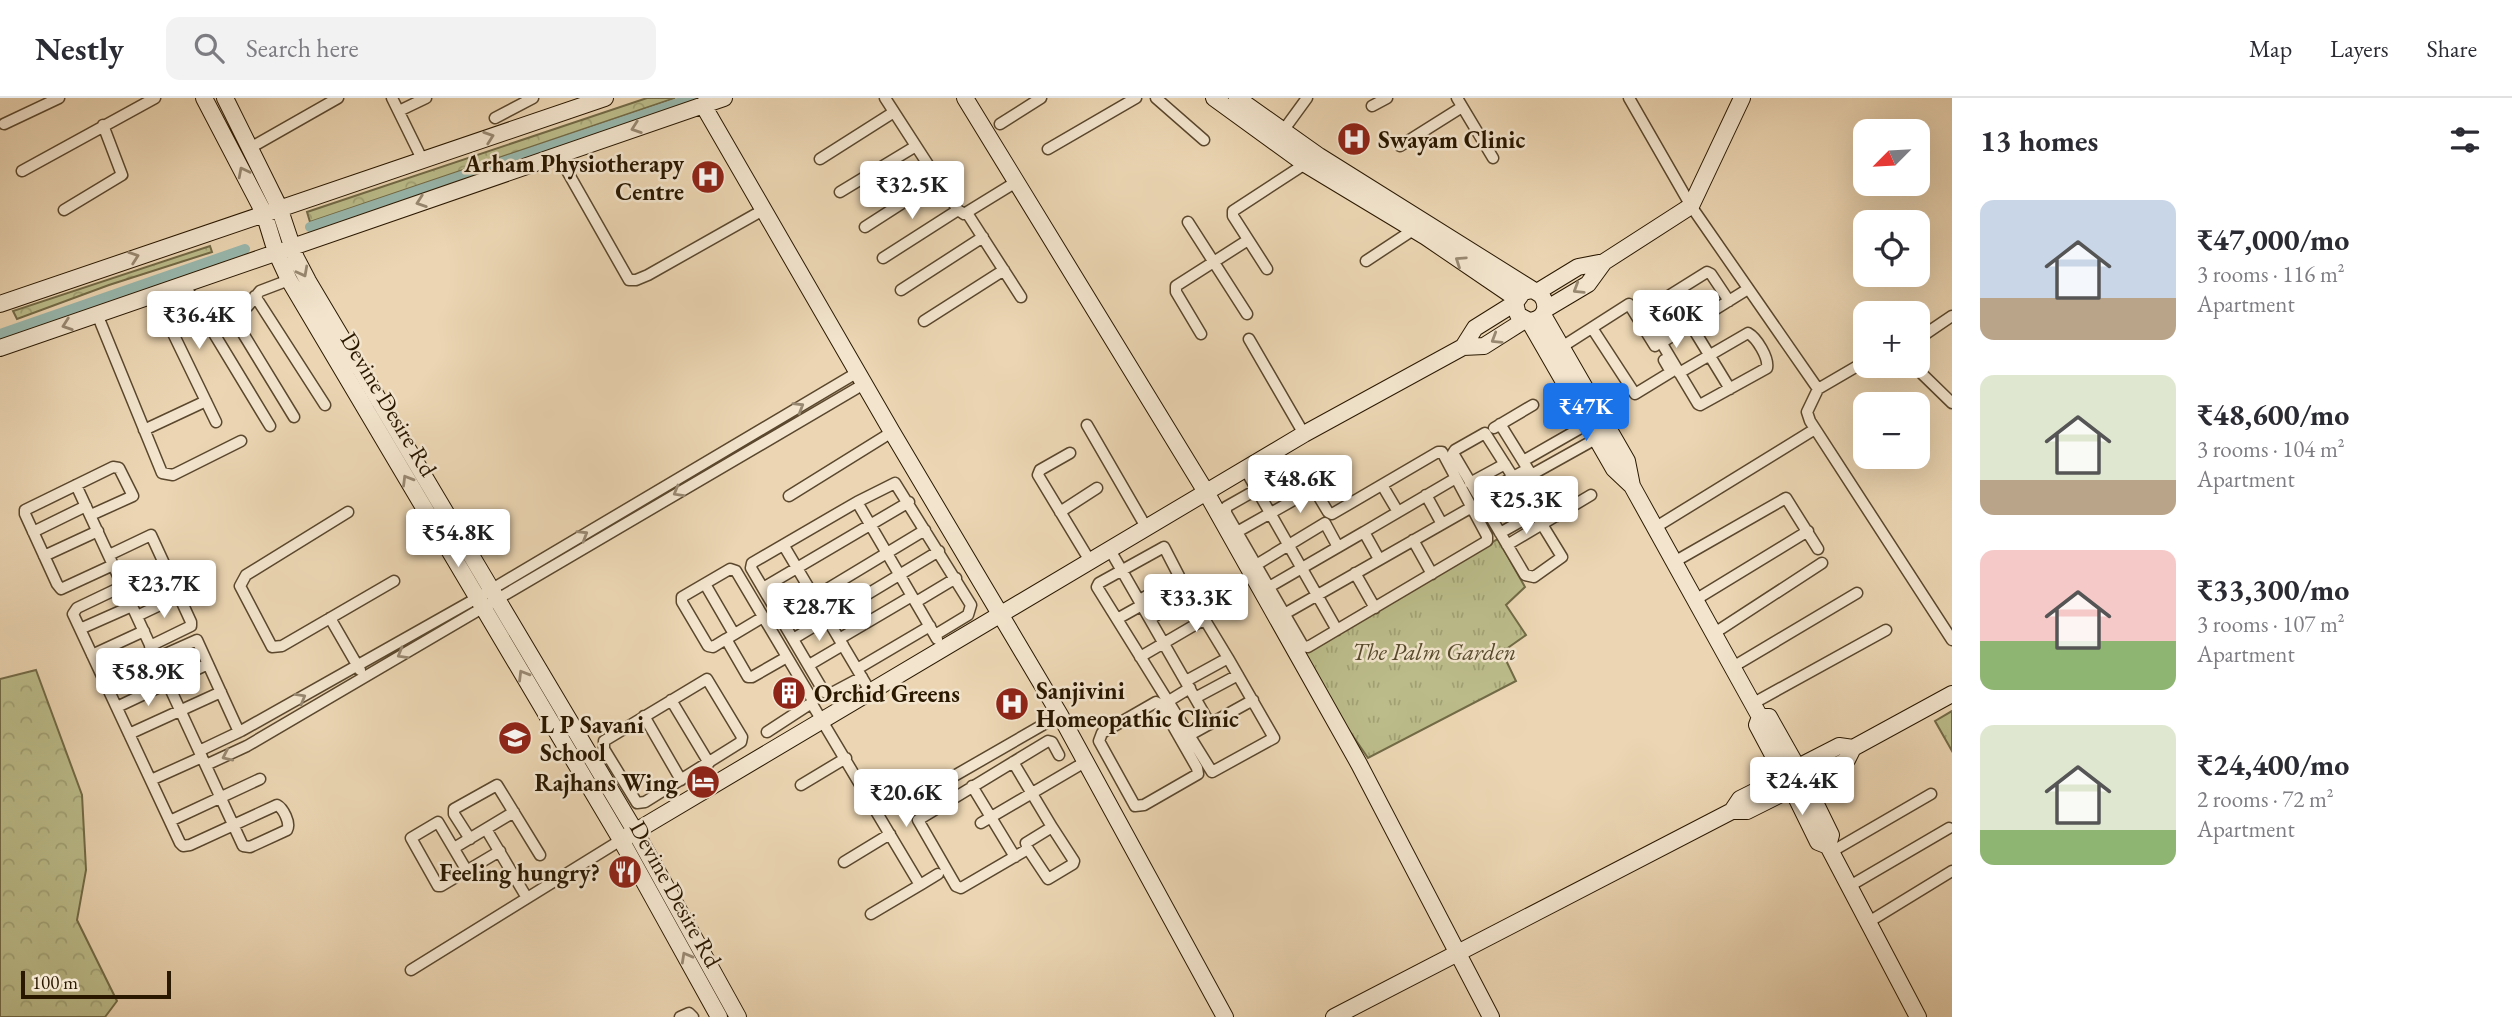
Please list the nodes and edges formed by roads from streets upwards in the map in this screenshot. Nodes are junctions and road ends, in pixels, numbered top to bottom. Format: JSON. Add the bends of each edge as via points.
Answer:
{"nodes":[{"id":1,"x":59,"y":98,"type":"edge"},
{"id":2,"x":155,"y":98,"type":"edge"},
{"id":3,"x":204,"y":98,"type":"edge"},
{"id":4,"x":225,"y":98,"type":"edge"},
{"id":5,"x":338,"y":98,"type":"edge"},
{"id":6,"x":392,"y":98,"type":"edge"},
{"id":7,"x":426,"y":98,"type":"edge"},
{"id":8,"x":533,"y":98,"type":"edge"},
{"id":9,"x":605,"y":98,"type":"edge"},
{"id":10,"x":724,"y":98,"type":"edge"},
{"id":11,"x":885,"y":98,"type":"edge"},
{"id":12,"x":965,"y":98,"type":"edge"},
{"id":13,"x":1041,"y":98,"type":"edge"},
{"id":14,"x":1136,"y":98,"type":"edge"},
{"id":15,"x":1156,"y":98,"type":"edge"},
{"id":16,"x":1214,"y":98,"type":"edge"},
{"id":17,"x":1307,"y":98,"type":"edge"},
{"id":18,"x":1387,"y":98,"type":"edge"},
{"id":19,"x":1629,"y":98,"type":"edge"},
{"id":20,"x":1742,"y":98,"type":"edge"},
{"id":21,"x":1459,"y":102,"type":"edge"},
{"id":22,"x":703,"y":105,"type":"junction"},
{"id":23,"x":1240,"y":106,"type":"edge"},
{"id":24,"x":1372,"y":106,"type":"dead end"},
{"id":25,"x":399,"y":111,"type":"junction"},
{"id":26,"x":894,"y":112,"type":"junction"},
{"id":27,"x":495,"y":118,"type":"dead end"},
{"id":28,"x":4,"y":124,"type":"dead end"},
{"id":29,"x":1000,"y":124,"type":"dead end"},
{"id":30,"x":103,"y":125,"type":"junction"},
{"id":31,"x":1278,"y":137,"type":"junction"},
{"id":32,"x":1204,"y":140,"type":"dead end"},
{"id":33,"x":916,"y":146,"type":"junction"},
{"id":34,"x":1400,"y":146,"type":"dead end"},
{"id":35,"x":250,"y":148,"type":"junction"},
{"id":36,"x":1048,"y":149,"type":"dead end"},
{"id":37,"x":558,"y":155,"type":"junction"},
{"id":38,"x":1493,"y":158,"type":"dead end"},
{"id":39,"x":422,"y":159,"type":"junction"},
{"id":40,"x":820,"y":159,"type":"dead end"},
{"id":41,"x":1312,"y":160,"type":"junction"},
{"id":42,"x":22,"y":171,"type":"dead end"},
{"id":43,"x":938,"y":180,"type":"junction"},
{"id":44,"x":1016,"y":182,"type":"junction"},
{"id":45,"x":840,"y":192,"type":"dead end"},
{"id":46,"x":1367,"y":194,"type":"junction"},
{"id":47,"x":1691,"y":206,"type":"junction"},
{"id":48,"x":64,"y":210,"type":"dead end"},
{"id":49,"x":272,"y":210,"type":"junction"},
{"id":50,"x":763,"y":210,"type":"junction"},
{"id":51,"x":962,"y":211,"type":"junction"},
{"id":52,"x":1188,"y":222,"type":"dead end"},
{"id":53,"x":865,"y":227,"type":"dead end"},
{"id":54,"x":1425,"y":231,"type":"junction"},
{"id":55,"x":983,"y":237,"type":"junction"},
{"id":56,"x":1248,"y":240,"type":"junction"},
{"id":57,"x":284,"y":249,"type":"junction"},
{"id":58,"x":883,"y":258,"type":"dead end"},
{"id":59,"x":1214,"y":261,"type":"junction"},
{"id":60,"x":1366,"y":261,"type":"dead end"},
{"id":61,"x":1604,"y":262,"type":"junction"},
{"id":62,"x":1267,"y":269,"type":"dead end"},
{"id":63,"x":1004,"y":270,"type":"junction"},
{"id":64,"x":289,"y":279,"type":"junction"},
{"id":65,"x":184,"y":284,"type":"junction"},
{"id":66,"x":1748,"y":289,"type":"junction"},
{"id":67,"x":901,"y":290,"type":"dead end"},
{"id":68,"x":1535,"y":291,"type":"junction"},
{"id":69,"x":154,"y":294,"type":"junction"},
{"id":70,"x":1672,"y":294,"type":"junction"},
{"id":71,"x":255,"y":296,"type":"junction"},
{"id":72,"x":1021,"y":296,"type":"dead end"},
{"id":73,"x":1516,"y":301,"type":"junction"},
{"id":74,"x":1729,"y":301,"type":"junction"},
{"id":75,"x":0,"y":304,"type":"edge"},
{"id":76,"x":97,"y":314,"type":"junction"},
{"id":77,"x":1247,"y":314,"type":"dead end"},
{"id":78,"x":1952,"y":316,"type":"edge"},
{"id":79,"x":233,"y":317,"type":"junction"},
{"id":80,"x":1536,"y":317,"type":"junction"},
{"id":81,"x":924,"y":321,"type":"dead end"},
{"id":82,"x":1691,"y":325,"type":"junction"},
{"id":83,"x":1592,"y":328,"type":"junction"},
{"id":84,"x":211,"y":330,"type":"junction"},
{"id":85,"x":1930,"y":330,"type":"edge"},
{"id":86,"x":1201,"y":334,"type":"dead end"},
{"id":87,"x":1249,"y":339,"type":"dead end"},
{"id":88,"x":1661,"y":344,"type":"junction"},
{"id":89,"x":1463,"y":347,"type":"junction"},
{"id":90,"x":0,"y":348,"type":"edge"},
{"id":91,"x":1554,"y":351,"type":"junction"},
{"id":92,"x":1710,"y":355,"type":"junction"},
{"id":93,"x":1853,"y":369,"type":"edge"},
{"id":94,"x":1679,"y":373,"type":"junction"},
{"id":95,"x":861,"y":378,"type":"junction"},
{"id":96,"x":1926,"y":378,"type":"edge"},
{"id":97,"x":1730,"y":389,"type":"junction"},
{"id":98,"x":1818,"y":389,"type":"junction"},
{"id":99,"x":206,"y":401,"type":"junction"},
{"id":100,"x":1952,"y":403,"type":"edge"},
{"id":101,"x":325,"y":405,"type":"dead end"},
{"id":102,"x":1532,"y":405,"type":"dead end"},
{"id":103,"x":294,"y":417,"type":"dead end"},
{"id":104,"x":216,"y":422,"type":"dead end"},
{"id":105,"x":1500,"y":424,"type":"junction"},
{"id":106,"x":1087,"y":425,"type":"dead end"},
{"id":107,"x":270,"y":426,"type":"dead end"},
{"id":108,"x":1599,"y":427,"type":"junction"},
{"id":109,"x":1815,"y":429,"type":"junction"},
{"id":110,"x":144,"y":430,"type":"junction"},
{"id":111,"x":759,"y":431,"type":"junction"},
{"id":112,"x":892,"y":432,"type":"junction"},
{"id":113,"x":1485,"y":433,"type":"junction"},
{"id":114,"x":1304,"y":434,"type":"junction"},
{"id":115,"x":766,"y":441,"type":"junction"},
{"id":116,"x":241,"y":442,"type":"dead end"},
{"id":117,"x":1555,"y":443,"type":"junction"},
{"id":118,"x":1070,"y":453,"type":"dead end"},
{"id":119,"x":1563,"y":457,"type":"junction"},
{"id":120,"x":708,"y":461,"type":"junction"},
{"id":121,"x":1505,"y":464,"type":"junction"},
{"id":122,"x":1527,"y":468,"type":"junction"},
{"id":123,"x":1245,"y":469,"type":"junction"},
{"id":124,"x":715,"y":471,"type":"junction"},
{"id":125,"x":1513,"y":477,"type":"junction"},
{"id":126,"x":1456,"y":478,"type":"junction"},
{"id":127,"x":1471,"y":483,"type":"junction"},
{"id":128,"x":76,"y":485,"type":"junction"},
{"id":129,"x":1382,"y":485,"type":"junction"},
{"id":130,"x":1097,"y":488,"type":"dead end"},
{"id":131,"x":1315,"y":488,"type":"junction"},
{"id":132,"x":1256,"y":489,"type":"junction"},
{"id":133,"x":1206,"y":492,"type":"junction"},
{"id":134,"x":1426,"y":495,"type":"junction"},
{"id":135,"x":1591,"y":495,"type":"dead end"},
{"id":136,"x":789,"y":496,"type":"dead end"},
{"id":137,"x":1479,"y":497,"type":"junction"},
{"id":138,"x":857,"y":502,"type":"junction"},
{"id":139,"x":909,"y":502,"type":"junction"},
{"id":140,"x":1472,"y":507,"type":"junction"},
{"id":141,"x":88,"y":511,"type":"junction"},
{"id":142,"x":636,"y":511,"type":"junction"},
{"id":143,"x":348,"y":512,"type":"dead end"},
{"id":144,"x":1060,"y":512,"type":"junction"},
{"id":145,"x":1398,"y":512,"type":"junction"},
{"id":146,"x":1270,"y":513,"type":"junction"},
{"id":147,"x":1535,"y":513,"type":"junction"},
{"id":148,"x":1557,"y":516,"type":"junction"},
{"id":149,"x":1328,"y":519,"type":"junction"},
{"id":150,"x":1441,"y":524,"type":"junction"},
{"id":151,"x":1543,"y":524,"type":"junction"},
{"id":152,"x":870,"y":525,"type":"junction"},
{"id":153,"x":1146,"y":527,"type":"junction"},
{"id":154,"x":1656,"y":527,"type":"junction"},
{"id":155,"x":925,"y":530,"type":"junction"},
{"id":156,"x":98,"y":531,"type":"junction"},
{"id":157,"x":1808,"y":531,"type":"junction"},
{"id":158,"x":33,"y":532,"type":"junction"},
{"id":159,"x":1237,"y":532,"type":"junction"},
{"id":160,"x":1364,"y":532,"type":"junction"},
{"id":161,"x":1500,"y":533,"type":"junction"},
{"id":162,"x":1413,"y":540,"type":"junction"},
{"id":163,"x":1289,"y":544,"type":"junction"},
{"id":164,"x":1507,"y":545,"type":"junction"},
{"id":165,"x":784,"y":546,"type":"junction"},
{"id":166,"x":1338,"y":547,"type":"junction"},
{"id":167,"x":1818,"y":549,"type":"dead end"},
{"id":168,"x":1110,"y":550,"type":"junction"},
{"id":169,"x":939,"y":551,"type":"junction"},
{"id":170,"x":887,"y":554,"type":"junction"},
{"id":171,"x":44,"y":556,"type":"junction"},
{"id":172,"x":1379,"y":559,"type":"junction"},
{"id":173,"x":111,"y":560,"type":"junction"},
{"id":174,"x":1090,"y":561,"type":"junction"},
{"id":175,"x":1674,"y":562,"type":"junction"},
{"id":176,"x":1822,"y":563,"type":"dead end"},
{"id":177,"x":1256,"y":565,"type":"junction"},
{"id":178,"x":797,"y":568,"type":"junction"},
{"id":179,"x":1302,"y":568,"type":"junction"},
{"id":180,"x":167,"y":570,"type":"junction"},
{"id":181,"x":1122,"y":570,"type":"junction"},
{"id":182,"x":1355,"y":573,"type":"junction"},
{"id":183,"x":1432,"y":574,"type":"junction"},
{"id":184,"x":900,"y":575,"type":"junction"},
{"id":185,"x":956,"y":578,"type":"junction"},
{"id":186,"x":394,"y":581,"type":"dead end"},
{"id":187,"x":705,"y":584,"type":"junction"},
{"id":188,"x":1269,"y":587,"type":"junction"},
{"id":189,"x":124,"y":588,"type":"junction"},
{"id":190,"x":763,"y":588,"type":"junction"},
{"id":191,"x":1857,"y":593,"type":"dead end"},
{"id":192,"x":1317,"y":594,"type":"junction"},
{"id":193,"x":813,"y":595,"type":"junction"},
{"id":194,"x":179,"y":596,"type":"junction"},
{"id":195,"x":487,"y":598,"type":"junction"},
{"id":196,"x":914,"y":599,"type":"junction"},
{"id":197,"x":1695,"y":600,"type":"junction"},
{"id":198,"x":1141,"y":603,"type":"junction"},
{"id":199,"x":1375,"y":608,"type":"junction"},
{"id":200,"x":134,"y":611,"type":"junction"},
{"id":201,"x":778,"y":614,"type":"junction"},
{"id":202,"x":1000,"y":614,"type":"junction"},
{"id":203,"x":763,"y":617,"type":"junction"},
{"id":204,"x":1280,"y":617,"type":"junction"},
{"id":205,"x":330,"y":618,"type":"junction"},
{"id":206,"x":827,"y":619,"type":"junction"},
{"id":207,"x":1117,"y":619,"type":"junction"},
{"id":208,"x":1150,"y":619,"type":"junction"},
{"id":209,"x":1205,"y":619,"type":"junction"},
{"id":210,"x":80,"y":629,"type":"junction"},
{"id":211,"x":1337,"y":630,"type":"junction"},
{"id":212,"x":1886,"y":630,"type":"dead end"},
{"id":213,"x":144,"y":631,"type":"junction"},
{"id":214,"x":429,"y":632,"type":"junction"},
{"id":215,"x":1713,"y":634,"type":"junction"},
{"id":216,"x":730,"y":637,"type":"junction"},
{"id":217,"x":936,"y":637,"type":"junction"},
{"id":218,"x":793,"y":639,"type":"junction"},
{"id":219,"x":1952,"y":640,"type":"edge"},
{"id":220,"x":841,"y":642,"type":"junction"},
{"id":221,"x":1164,"y":643,"type":"junction"},
{"id":222,"x":150,"y":646,"type":"junction"},
{"id":223,"x":92,"y":655,"type":"junction"},
{"id":224,"x":156,"y":657,"type":"junction"},
{"id":225,"x":787,"y":657,"type":"junction"},
{"id":226,"x":1140,"y":657,"type":"junction"},
{"id":227,"x":1228,"y":658,"type":"junction"},
{"id":228,"x":208,"y":664,"type":"junction"},
{"id":229,"x":809,"y":665,"type":"junction"},
{"id":230,"x":358,"y":666,"type":"junction"},
{"id":231,"x":1731,"y":668,"type":"junction"},
{"id":232,"x":1238,"y":675,"type":"junction"},
{"id":233,"x":364,"y":676,"type":"junction"},
{"id":234,"x":863,"y":679,"type":"junction"},
{"id":235,"x":104,"y":681,"type":"junction"},
{"id":236,"x":168,"y":683,"type":"junction"},
{"id":237,"x":1191,"y":689,"type":"junction"},
{"id":238,"x":221,"y":692,"type":"junction"},
{"id":239,"x":1952,"y":694,"type":"edge"},
{"id":240,"x":671,"y":700,"type":"junction"},
{"id":241,"x":1253,"y":700,"type":"junction"},
{"id":242,"x":1167,"y":702,"type":"junction"},
{"id":243,"x":812,"y":704,"type":"junction"},
{"id":244,"x":117,"y":707,"type":"junction"},
{"id":245,"x":180,"y":711,"type":"junction"},
{"id":246,"x":1756,"y":711,"type":"junction"},
{"id":247,"x":1060,"y":715,"type":"junction"},
{"id":248,"x":644,"y":716,"type":"junction"},
{"id":249,"x":822,"y":720,"type":"junction"},
{"id":250,"x":257,"y":722,"type":"junction"},
{"id":251,"x":1210,"y":724,"type":"junction"},
{"id":252,"x":239,"y":732,"type":"junction"},
{"id":253,"x":767,"y":732,"type":"dead end"},
{"id":254,"x":129,"y":734,"type":"junction"},
{"id":255,"x":264,"y":736,"type":"junction"},
{"id":256,"x":1188,"y":736,"type":"junction"},
{"id":257,"x":1059,"y":755,"type":"dead end"},
{"id":258,"x":202,"y":758,"type":"junction"},
{"id":259,"x":846,"y":758,"type":"junction"},
{"id":260,"x":1013,"y":762,"type":"junction"},
{"id":261,"x":1085,"y":762,"type":"junction"},
{"id":262,"x":709,"y":763,"type":"junction"},
{"id":263,"x":693,"y":773,"type":"junction"},
{"id":264,"x":260,"y":779,"type":"dead end"},
{"id":265,"x":1794,"y":779,"type":"junction"},
{"id":266,"x":151,"y":780,"type":"junction"},
{"id":267,"x":681,"y":780,"type":"junction"},
{"id":268,"x":801,"y":785,"type":"dead end"},
{"id":269,"x":972,"y":786,"type":"junction"},
{"id":270,"x":703,"y":790,"type":"junction"},
{"id":271,"x":928,"y":791,"type":"dead end"},
{"id":272,"x":1031,"y":794,"type":"junction"},
{"id":273,"x":1931,"y":794,"type":"dead end"},
{"id":274,"x":220,"y":798,"type":"junction"},
{"id":275,"x":1135,"y":806,"type":"junction"},
{"id":276,"x":514,"y":812,"type":"junction"},
{"id":277,"x":1116,"y":816,"type":"junction"},
{"id":278,"x":986,"y":820,"type":"junction"},
{"id":279,"x":170,"y":821,"type":"junction"},
{"id":280,"x":233,"y":825,"type":"junction"},
{"id":281,"x":1052,"y":827,"type":"junction"},
{"id":282,"x":1949,"y":828,"type":"dead end"},
{"id":283,"x":486,"y":829,"type":"junction"},
{"id":284,"x":890,"y":834,"type":"junction"},
{"id":285,"x":628,"y":835,"type":"junction"},
{"id":286,"x":470,"y":839,"type":"junction"},
{"id":287,"x":454,"y":849,"type":"junction"},
{"id":288,"x":1028,"y":849,"type":"junction"},
{"id":289,"x":1829,"y":849,"type":"junction"},
{"id":290,"x":500,"y":851,"type":"junction"},
{"id":291,"x":540,"y":855,"type":"dead end"},
{"id":292,"x":1015,"y":857,"type":"junction"},
{"id":293,"x":844,"y":862,"type":"dead end"},
{"id":294,"x":467,"y":871,"type":"junction"},
{"id":295,"x":1952,"y":871,"type":"edge"},
{"id":296,"x":938,"y":874,"type":"dead end"},
{"id":297,"x":920,"y":885,"type":"junction"},
{"id":298,"x":1848,"y":887,"type":"junction"},
{"id":299,"x":527,"y":898,"type":"junction"},
{"id":300,"x":872,"y":914,"type":"dead end"},
{"id":301,"x":1867,"y":923,"type":"junction"},
{"id":302,"x":1458,"y":953,"type":"junction"},
{"id":303,"x":411,"y":970,"type":"dead end"},
{"id":304,"x":1913,"y":1015,"type":"edge"},
{"id":305,"x":680,"y":1017,"type":"edge"},
{"id":306,"x":693,"y":1017,"type":"edge"},
{"id":307,"x":719,"y":1017,"type":"edge"},
{"id":308,"x":738,"y":1017,"type":"edge"},
{"id":309,"x":1225,"y":1017,"type":"edge"},
{"id":310,"x":1334,"y":1017,"type":"edge"},
{"id":311,"x":1491,"y":1017,"type":"edge"}],
"edges":[{"from":1,"to":28,"type":"street"},
{"from":2,"to":30,"type":"street"},
{"from":49,"to":3,"type":"street","name":"Devine Desire Rd","one_way":true},
{"from":4,"to":35,"type":"street","name":"Devine Desire Rd"},
{"from":5,"to":35,"type":"street"},
{"from":6,"to":25,"type":"street"},
{"from":7,"to":25,"type":"street"},
{"from":8,"to":27,"type":"street"},
{"from":39,"to":9,"type":"street","one_way":true},
{"from":10,"to":22,"type":"street"},
{"from":11,"to":26,"type":"street"},
{"from":12,"to":44,"type":"street"},
{"from":13,"to":29,"type":"street"},
{"from":14,"to":36,"type":"street"},
{"from":15,"to":32,"type":"street"},
{"from":16,"to":23,"type":"street"},
{"from":17,"to":31,"type":"street"},
{"from":18,"to":24,"type":"street"},
{"from":19,"to":47,"type":"street"},
{"from":20,"to":47,"type":"street"},
{"from":21,"to":34,"type":"street"},
{"from":21,"to":38,"type":"street"},
{"from":22,"to":37,"type":"street","one_way":true},
{"from":22,"to":50,"type":"street"},
{"from":23,"to":31,"type":"street"},
{"from":25,"to":39,"type":"street"},
{"from":26,"to":33,"type":"street"},
{"from":26,"to":40,"type":"street"},
{"from":30,"to":42,"type":"street"},
{"from":30,"to":48,"type":"street","via":[[122,175]]},
{"from":31,"to":41,"type":"street"},
{"from":33,"to":43,"type":"street"},
{"from":33,"to":45,"type":"street"},
{"from":35,"to":49,"type":"street","name":"Devine Desire Rd"},
{"from":37,"to":50,"type":"street","via":[[629,280],[648,275]]},
{"from":37,"to":57,"type":"street","one_way":true},
{"from":39,"to":49,"type":"street"},
{"from":41,"to":46,"type":"street"},
{"from":41,"to":56,"type":"street","via":[[1233,211]]},
{"from":43,"to":51,"type":"street"},
{"from":43,"to":53,"type":"street"},
{"from":44,"to":51,"type":"street"},
{"from":44,"to":133,"type":"street"},
{"from":46,"to":54,"type":"street"},
{"from":46,"to":54,"type":"street"},
{"from":47,"to":61,"type":"street"},
{"from":47,"to":66,"type":"street"},
{"from":49,"to":57,"type":"street","name":"Devine Desire Rd"},
{"from":75,"to":49,"type":"street","one_way":true},
{"from":50,"to":95,"type":"street"},
{"from":51,"to":55,"type":"street"},
{"from":51,"to":58,"type":"street"},
{"from":52,"to":59,"type":"street"},
{"from":54,"to":60,"type":"street"},
{"from":54,"to":68,"type":"street"},
{"from":73,"to":54,"type":"street","one_way":true},
{"from":55,"to":63,"type":"street"},
{"from":55,"to":67,"type":"street"},
{"from":56,"to":59,"type":"street"},
{"from":56,"to":62,"type":"street"},
{"from":57,"to":64,"type":"street","name":"Devine Desire Rd"},
{"from":57,"to":65,"type":"street"},
{"from":57,"to":195,"type":"street","name":"Devine Desire Rd","one_way":true,"via":[[308,281]]},
{"from":59,"to":77,"type":"street"},
{"from":59,"to":86,"type":"street","via":[[1176,286]]},
{"from":61,"to":68,"type":"street","via":[[1578,267]]},
{"from":61,"to":80,"type":"street","one_way":true,"via":[[1588,284]]},
{"from":63,"to":72,"type":"street"},
{"from":63,"to":81,"type":"street"},
{"from":64,"to":71,"type":"street"},
{"from":195,"to":64,"type":"street","name":"Devine Desire Rd","one_way":true},
{"from":65,"to":69,"type":"street"},
{"from":65,"to":84,"type":"street"},
{"from":66,"to":74,"type":"street"},
{"from":66,"to":98,"type":"street"},
{"from":68,"to":73,"type":"street","via":[[1523,292]]},
{"from":68,"to":80,"type":"street","via":[[1544,299]]},
{"from":69,"to":76,"type":"street"},
{"from":69,"to":99,"type":"street"},
{"from":70,"to":74,"type":"street","via":[[1709,272]]},
{"from":70,"to":82,"type":"street"},
{"from":70,"to":88,"type":"street","via":[[1643,311]]},
{"from":71,"to":79,"type":"street"},
{"from":71,"to":101,"type":"street"},
{"from":73,"to":80,"type":"street","via":[[1518,315]]},
{"from":73,"to":89,"type":"street","via":[[1475,328]]},
{"from":74,"to":82,"type":"street"},
{"from":76,"to":90,"type":"street","one_way":true},
{"from":76,"to":110,"type":"street"},
{"from":78,"to":85,"type":"street"},
{"from":79,"to":84,"type":"street"},
{"from":79,"to":103,"type":"street"},
{"from":80,"to":89,"type":"street","one_way":true,"via":[[1484,346]]},
{"from":80,"to":91,"type":"street"},
{"from":82,"to":88,"type":"street"},
{"from":82,"to":92,"type":"street"},
{"from":83,"to":83,"type":"street","via":[[1635,394],[1671,372],[1629,304]]},
{"from":83,"to":91,"type":"street"},
{"from":84,"to":107,"type":"street"},
{"from":87,"to":114,"type":"street"},
{"from":88,"to":94,"type":"street"},
{"from":89,"to":114,"type":"street"},
{"from":91,"to":108,"type":"street"},
{"from":92,"to":94,"type":"street"},
{"from":92,"to":97,"type":"street"},
{"from":92,"to":97,"type":"street","via":[[1745,334],[1752,335],[1769,366]]},
{"from":93,"to":98,"type":"street"},
{"from":94,"to":97,"type":"street","via":[[1700,405]]},
{"from":111,"to":95,"type":"street","one_way":true},
{"from":95,"to":112,"type":"street"},
{"from":95,"to":115,"type":"street"},
{"from":96,"to":100,"type":"street"},
{"from":98,"to":109,"type":"street","via":[[1807,412]]},
{"from":99,"to":104,"type":"street"},
{"from":99,"to":110,"type":"street"},
{"from":102,"to":105,"type":"street"},
{"from":105,"to":113,"type":"street"},
{"from":105,"to":122,"type":"street"},
{"from":106,"to":153,"type":"street"},
{"from":108,"to":117,"type":"street"},
{"from":108,"to":119,"type":"street"},
{"from":108,"to":154,"type":"street","via":[[1627,461],[1632,486]]},
{"from":109,"to":154,"type":"street"},
{"from":109,"to":219,"type":"street"},
{"from":110,"to":116,"type":"street","via":[[165,475]]},
{"from":111,"to":115,"type":"street"},
{"from":111,"to":120,"type":"street"},
{"from":112,"to":136,"type":"street"},
{"from":112,"to":202,"type":"street"},
{"from":113,"to":121,"type":"street"},
{"from":113,"to":127,"type":"street","via":[[1452,452]]},
{"from":114,"to":123,"type":"street"},
{"from":115,"to":124,"type":"street"},
{"from":117,"to":119,"type":"street"},
{"from":117,"to":122,"type":"street"},
{"from":118,"to":144,"type":"street","via":[[1038,475]]},
{"from":119,"to":122,"type":"street"},
{"from":120,"to":124,"type":"street"},
{"from":120,"to":142,"type":"street"},
{"from":121,"to":125,"type":"street"},
{"from":121,"to":127,"type":"street"},
{"from":122,"to":125,"type":"street"},
{"from":122,"to":148,"type":"street"},
{"from":123,"to":132,"type":"street"},
{"from":123,"to":133,"type":"street"},
{"from":124,"to":142,"type":"street","one_way":true},
{"from":125,"to":137,"type":"street"},
{"from":125,"to":147,"type":"street"},
{"from":126,"to":129,"type":"street","via":[[1440,451]]},
{"from":126,"to":134,"type":"street"},
{"from":126,"to":140,"type":"street"},
{"from":127,"to":137,"type":"street"},
{"from":128,"to":141,"type":"street"},
{"from":128,"to":141,"type":"street","via":[[113,467],[121,471],[132,496]]},
{"from":128,"to":158,"type":"street","via":[[25,510]]},
{"from":129,"to":145,"type":"street"},
{"from":129,"to":149,"type":"street"},
{"from":130,"to":144,"type":"street"},
{"from":131,"to":132,"type":"street","via":[[1300,465]]},
{"from":131,"to":146,"type":"street"},
{"from":131,"to":149,"type":"street"},
{"from":132,"to":146,"type":"street"},
{"from":132,"to":159,"type":"street","via":[[1226,507]]},
{"from":133,"to":153,"type":"street"},
{"from":133,"to":204,"type":"street"},
{"from":134,"to":145,"type":"street"},
{"from":134,"to":150,"type":"street"},
{"from":135,"to":148,"type":"street"},
{"from":137,"to":161,"type":"street"},
{"from":138,"to":139,"type":"street","via":[[892,483],[898,484]]},
{"from":138,"to":152,"type":"street"},
{"from":138,"to":165,"type":"street"},
{"from":139,"to":152,"type":"street"},
{"from":139,"to":155,"type":"street"},
{"from":140,"to":150,"type":"street"},
{"from":140,"to":183,"type":"street","via":[[1487,541]]},
{"from":141,"to":156,"type":"street"},
{"from":141,"to":158,"type":"street"},
{"from":142,"to":195,"type":"street"},
{"from":143,"to":205,"type":"street","via":[[246,575],[240,586],[272,648]]},
{"from":144,"to":174,"type":"street"},
{"from":145,"to":160,"type":"street"},
{"from":146,"to":159,"type":"street"},
{"from":146,"to":163,"type":"street"},
{"from":147,"to":151,"type":"street"},
{"from":147,"to":161,"type":"street"},
{"from":148,"to":151,"type":"street"},
{"from":149,"to":163,"type":"street"},
{"from":149,"to":166,"type":"street"},
{"from":150,"to":162,"type":"street"},
{"from":151,"to":164,"type":"street"},
{"from":151,"to":164,"type":"street","via":[[1562,557],[1534,577],[1525,575]]},
{"from":152,"to":170,"type":"street"},
{"from":152,"to":178,"type":"street"},
{"from":153,"to":168,"type":"street"},
{"from":154,"to":175,"type":"street"},
{"from":155,"to":169,"type":"street"},
{"from":155,"to":170,"type":"street"},
{"from":156,"to":171,"type":"street"},
{"from":156,"to":173,"type":"street"},
{"from":157,"to":167,"type":"street"},
{"from":157,"to":175,"type":"street","via":[[1786,498]]},
{"from":157,"to":197,"type":"street"},
{"from":158,"to":171,"type":"street"},
{"from":159,"to":177,"type":"street"},
{"from":160,"to":166,"type":"street"},
{"from":160,"to":172,"type":"street"},
{"from":161,"to":164,"type":"street"},
{"from":162,"to":172,"type":"street"},
{"from":162,"to":183,"type":"street"},
{"from":163,"to":177,"type":"street"},
{"from":163,"to":179,"type":"street"},
{"from":165,"to":178,"type":"street"},
{"from":165,"to":190,"type":"street","via":[[750,565]]},
{"from":166,"to":179,"type":"street"},
{"from":168,"to":174,"type":"street"},
{"from":168,"to":181,"type":"street"},
{"from":169,"to":184,"type":"street"},
{"from":169,"to":185,"type":"street"},
{"from":170,"to":184,"type":"street"},
{"from":170,"to":193,"type":"street"},
{"from":171,"to":173,"type":"street","via":[[61,589]]},
{"from":172,"to":182,"type":"street"},
{"from":173,"to":180,"type":"street","via":[[151,535]]},
{"from":173,"to":189,"type":"street"},
{"from":174,"to":202,"type":"street"},
{"from":175,"to":197,"type":"street"},
{"from":176,"to":215,"type":"street"},
{"from":177,"to":188,"type":"street"},
{"from":178,"to":190,"type":"street"},
{"from":178,"to":193,"type":"street"},
{"from":179,"to":188,"type":"street"},
{"from":179,"to":192,"type":"street"},
{"from":180,"to":189,"type":"street"},
{"from":180,"to":194,"type":"street"},
{"from":181,"to":198,"type":"street"},
{"from":181,"to":198,"type":"street","via":[[1160,547],[1166,548],[1180,576]]},
{"from":181,"to":207,"type":"street","via":[[1097,587]]},
{"from":182,"to":192,"type":"street"},
{"from":182,"to":199,"type":"street"},
{"from":183,"to":199,"type":"street"},
{"from":184,"to":196,"type":"street"},
{"from":184,"to":206,"type":"street"},
{"from":185,"to":196,"type":"street"},
{"from":185,"to":217,"type":"street","via":[[971,610]]},
{"from":186,"to":205,"type":"street"},
{"from":187,"to":203,"type":"street","via":[[735,569]]},
{"from":187,"to":216,"type":"street"},
{"from":187,"to":216,"type":"street","via":[[682,597],[682,602],[710,648]]},
{"from":188,"to":204,"type":"street"},
{"from":189,"to":200,"type":"street"},
{"from":189,"to":210,"type":"street","via":[[74,610]]},
{"from":190,"to":201,"type":"street"},
{"from":191,"to":231,"type":"street"},
{"from":192,"to":204,"type":"street"},
{"from":192,"to":211,"type":"street"},
{"from":193,"to":201,"type":"street"},
{"from":193,"to":206,"type":"street"},
{"from":194,"to":200,"type":"street"},
{"from":194,"to":222,"type":"street","via":[[191,626]]},
{"from":195,"to":214,"type":"street"},
{"from":195,"to":285,"type":"street","name":"Devine Desire Rd"},
{"from":196,"to":217,"type":"street"},
{"from":196,"to":220,"type":"street"},
{"from":197,"to":215,"type":"street"},
{"from":198,"to":207,"type":"street"},
{"from":198,"to":208,"type":"street"},
{"from":199,"to":211,"type":"street"},
{"from":200,"to":210,"type":"street"},
{"from":200,"to":213,"type":"street"},
{"from":201,"to":218,"type":"street"},
{"from":202,"to":217,"type":"street"},
{"from":202,"to":247,"type":"street"},
{"from":203,"to":216,"type":"street"},
{"from":203,"to":225,"type":"street"},
{"from":204,"to":211,"type":"street","via":[[1305,647]]},
{"from":204,"to":302,"type":"street"},
{"from":205,"to":230,"type":"street"},
{"from":206,"to":218,"type":"street"},
{"from":206,"to":220,"type":"street"},
{"from":207,"to":226,"type":"street"},
{"from":208,"to":209,"type":"street","via":[[1187,597],[1194,599]]},
{"from":208,"to":221,"type":"street"},
{"from":209,"to":221,"type":"street"},
{"from":209,"to":227,"type":"street"},
{"from":210,"to":223,"type":"street"},
{"from":212,"to":246,"type":"street"},
{"from":213,"to":222,"type":"street"},
{"from":213,"to":223,"type":"street"},
{"from":214,"to":230,"type":"street"},
{"from":214,"to":233,"type":"street","one_way":true},
{"from":215,"to":231,"type":"street"},
{"from":216,"to":225,"type":"street","via":[[750,678]]},
{"from":217,"to":234,"type":"street"},
{"from":217,"to":234,"type":"street"},
{"from":218,"to":229,"type":"street"},
{"from":220,"to":229,"type":"street"},
{"from":220,"to":234,"type":"street"},
{"from":221,"to":226,"type":"street"},
{"from":221,"to":237,"type":"street"},
{"from":222,"to":224,"type":"street"},
{"from":223,"to":235,"type":"street"},
{"from":224,"to":228,"type":"street","via":[[197,640]]},
{"from":224,"to":235,"type":"street"},
{"from":224,"to":236,"type":"street"},
{"from":225,"to":243,"type":"street"},
{"from":226,"to":242,"type":"street"},
{"from":227,"to":232,"type":"street"},
{"from":227,"to":237,"type":"street"},
{"from":228,"to":236,"type":"street"},
{"from":228,"to":238,"type":"street"},
{"from":229,"to":234,"type":"street","via":[[829,695]]},
{"from":230,"to":233,"type":"street"},
{"from":250,"to":230,"type":"street","one_way":true},
{"from":231,"to":246,"type":"street"},
{"from":232,"to":237,"type":"street"},
{"from":232,"to":241,"type":"street"},
{"from":233,"to":255,"type":"street"},
{"from":234,"to":249,"type":"street"},
{"from":235,"to":244,"type":"street"},
{"from":236,"to":244,"type":"street"},
{"from":236,"to":245,"type":"street"},
{"from":237,"to":242,"type":"street"},
{"from":237,"to":251,"type":"street"},
{"from":238,"to":245,"type":"street"},
{"from":238,"to":252,"type":"street"},
{"from":239,"to":265,"type":"street","via":[[1853,748],[1839,747]]},
{"from":240,"to":248,"type":"street"},
{"from":240,"to":262,"type":"street"},
{"from":240,"to":262,"type":"street","via":[[704,680],[710,681],[742,740]]},
{"from":241,"to":251,"type":"street"},
{"from":241,"to":256,"type":"street","via":[[1274,736],[1272,741],[1212,772]]},
{"from":242,"to":256,"type":"street"},
{"from":243,"to":249,"type":"street"},
{"from":243,"to":253,"type":"street"},
{"from":244,"to":254,"type":"street"},
{"from":245,"to":254,"type":"street"},
{"from":245,"to":258,"type":"street"},
{"from":246,"to":265,"type":"street","via":[[1757,725]]},
{"from":247,"to":261,"type":"street"},
{"from":247,"to":271,"type":"street"},
{"from":248,"to":267,"type":"street"},
{"from":248,"to":267,"type":"street","via":[[604,741],[604,749],[637,803]]},
{"from":249,"to":259,"type":"street"},
{"from":249,"to":270,"type":"street"},
{"from":250,"to":252,"type":"street"},
{"from":250,"to":255,"type":"street"},
{"from":251,"to":256,"type":"street"},
{"from":252,"to":258,"type":"street"},
{"from":254,"to":266,"type":"street"},
{"from":255,"to":258,"type":"street","one_way":true},
{"from":257,"to":260,"type":"street","via":[[1049,740]]},
{"from":258,"to":266,"type":"street"},
{"from":258,"to":274,"type":"street"},
{"from":259,"to":268,"type":"street"},
{"from":259,"to":284,"type":"street"},
{"from":260,"to":269,"type":"street"},
{"from":260,"to":272,"type":"street"},
{"from":261,"to":272,"type":"street"},
{"from":261,"to":277,"type":"street"},
{"from":262,"to":263,"type":"street"},
{"from":263,"to":267,"type":"street"},
{"from":263,"to":270,"type":"street"},
{"from":264,"to":274,"type":"street"},
{"from":265,"to":289,"type":"street","via":[[1831,835]]},
{"from":265,"to":302,"type":"street","via":[[1747,811],[1732,811]]},
{"from":266,"to":279,"type":"street"},
{"from":269,"to":278,"type":"street"},
{"from":269,"to":292,"type":"street","via":[[918,820],[931,844],[958,888]]},
{"from":270,"to":285,"type":"street"},
{"from":272,"to":278,"type":"street"},
{"from":272,"to":281,"type":"street"},
{"from":273,"to":289,"type":"street"},
{"from":274,"to":279,"type":"street"},
{"from":274,"to":280,"type":"street"},
{"from":275,"to":275,"type":"street","via":[[1198,774],[1156,702],[1102,733],[1099,741]]},
{"from":275,"to":277,"type":"street"},
{"from":276,"to":283,"type":"street"},
{"from":276,"to":286,"type":"street","via":[[499,786],[492,785],[454,809]]},
{"from":276,"to":291,"type":"street"},
{"from":277,"to":309,"type":"street"},
{"from":278,"to":292,"type":"street"},
{"from":279,"to":280,"type":"street","via":[[183,846]]},
{"from":280,"to":280,"type":"street","via":[[246,848],[289,826],[278,805]]},
{"from":281,"to":288,"type":"street","via":[[1026,843]]},
{"from":281,"to":288,"type":"street","via":[[1073,864],[1048,879]]},
{"from":282,"to":298,"type":"street"},
{"from":283,"to":286,"type":"street"},
{"from":283,"to":290,"type":"street"},
{"from":284,"to":293,"type":"street"},
{"from":284,"to":297,"type":"street"},
{"from":285,"to":299,"type":"street"},
{"from":307,"to":285,"type":"street","name":"Devine Desire Rd","one_way":true},
{"from":285,"to":308,"type":"street","name":"Devine Desire Rd"},
{"from":286,"to":287,"type":"street"},
{"from":287,"to":294,"type":"street"},
{"from":287,"to":294,"type":"street","via":[[438,822],[411,838],[438,886]]},
{"from":288,"to":292,"type":"street"},
{"from":289,"to":298,"type":"street"},
{"from":290,"to":294,"type":"street"},
{"from":290,"to":299,"type":"street"},
{"from":295,"to":301,"type":"street"},
{"from":296,"to":297,"type":"street"},
{"from":297,"to":300,"type":"street"},
{"from":298,"to":301,"type":"street"},
{"from":299,"to":303,"type":"street"},
{"from":301,"to":304,"type":"street"},
{"from":302,"to":310,"type":"street"},
{"from":302,"to":311,"type":"street"},
{"from":305,"to":306,"type":"street","via":[[687,1013]]}]}
